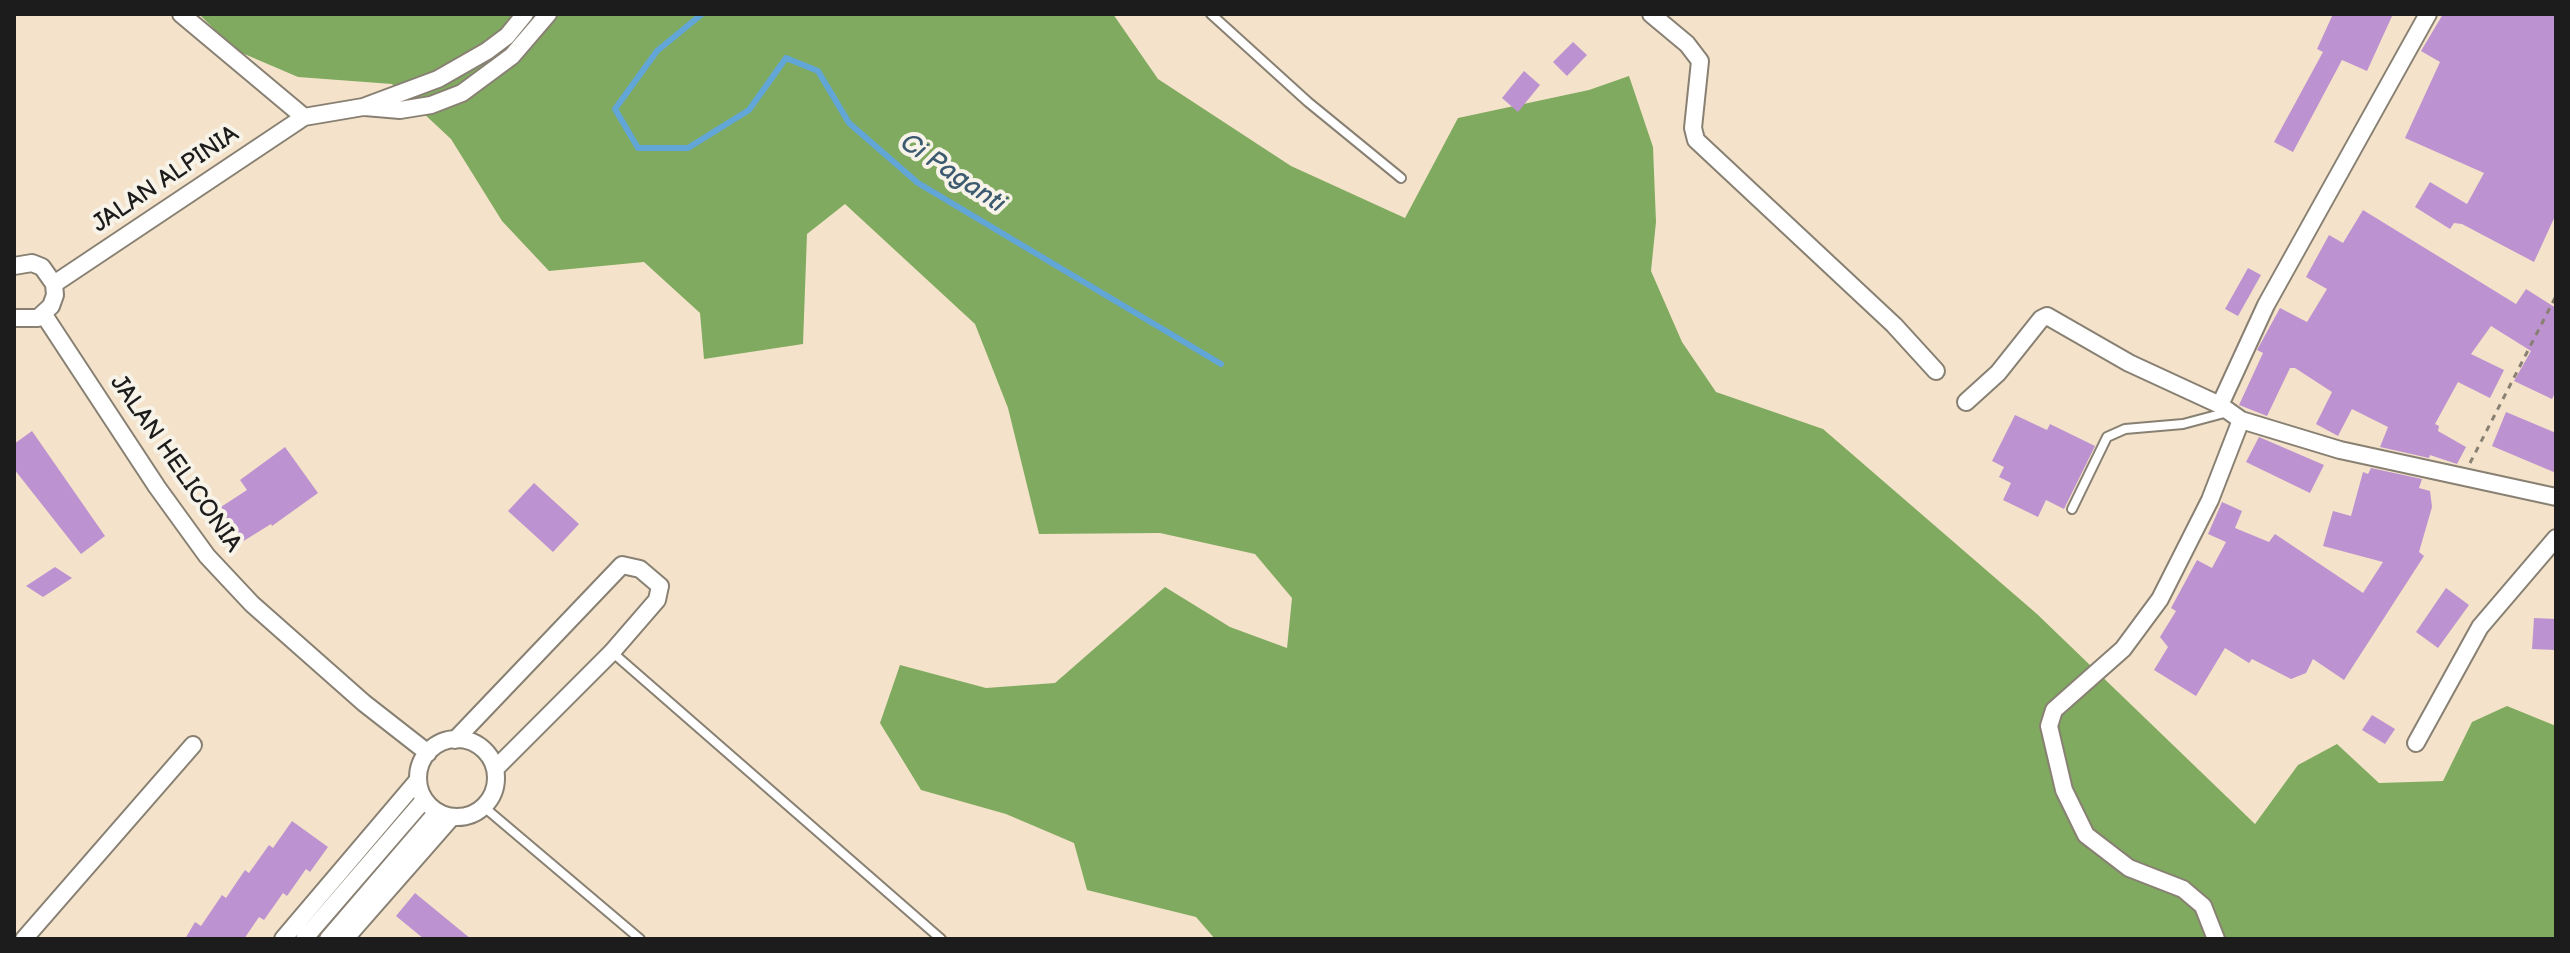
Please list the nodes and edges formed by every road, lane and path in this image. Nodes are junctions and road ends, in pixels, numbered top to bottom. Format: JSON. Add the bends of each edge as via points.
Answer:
{"nodes":[{"id":1,"x":181,"y":14,"type":"edge"},
{"id":2,"x":525,"y":14,"type":"edge"},
{"id":3,"x":548,"y":14,"type":"edge"},
{"id":4,"x":1211,"y":14,"type":"edge"},
{"id":5,"x":1651,"y":14,"type":"edge"},
{"id":6,"x":2428,"y":14,"type":"edge"},
{"id":7,"x":363,"y":107,"type":"junction"},
{"id":8,"x":304,"y":117,"type":"junction"},
{"id":9,"x":1401,"y":178,"type":"dead end"},
{"id":10,"x":14,"y":266,"type":"edge"},
{"id":11,"x":54,"y":284,"type":"junction"},
{"id":12,"x":2556,"y":296,"type":"edge"},
{"id":13,"x":44,"y":315,"type":"junction"},
{"id":14,"x":14,"y":318,"type":"edge"},
{"id":15,"x":1936,"y":371,"type":"dead end"},
{"id":16,"x":1966,"y":402,"type":"dead end"},
{"id":17,"x":2230,"y":412,"type":"junction"},
{"id":18,"x":2464,"y":477,"type":"junction"},
{"id":19,"x":2556,"y":497,"type":"edge"},
{"id":20,"x":2072,"y":509,"type":"dead end"},
{"id":21,"x":2556,"y":538,"type":"edge"},
{"id":22,"x":612,"y":652,"type":"junction"},
{"id":23,"x":455,"y":740,"type":"junction"},
{"id":24,"x":2416,"y":743,"type":"dead end"},
{"id":25,"x":193,"y":745,"type":"dead end"},
{"id":26,"x":428,"y":753,"type":"junction"},
{"id":27,"x":495,"y":769,"type":"junction"},
{"id":28,"x":418,"y":780,"type":"junction"},
{"id":29,"x":424,"y":800,"type":"junction"},
{"id":30,"x":484,"y":807,"type":"junction"},
{"id":31,"x":445,"y":815,"type":"junction"},
{"id":32,"x":24,"y":939,"type":"edge"},
{"id":33,"x":283,"y":939,"type":"edge"},
{"id":34,"x":304,"y":939,"type":"edge"},
{"id":35,"x":328,"y":939,"type":"edge"},
{"id":36,"x":345,"y":939,"type":"edge"},
{"id":37,"x":640,"y":939,"type":"edge"},
{"id":38,"x":941,"y":939,"type":"edge"},
{"id":39,"x":2216,"y":939,"type":"edge"}],
"edges":[{"from":1,"to":8,"type":"street"},
{"from":2,"to":7,"type":"street","via":[[507,36],[469,63]]},
{"from":3,"to":7,"type":"street","via":[[512,56],[462,93],[400,110]]},
{"from":4,"to":9,"type":"lane"},
{"from":5,"to":15,"type":"street","via":[[1700,61],[1696,140],[1894,325]]},
{"from":6,"to":17,"type":"street","via":[[2266,305]]},
{"from":7,"to":8,"type":"street"},
{"from":8,"to":11,"type":"street","name":"JALAN ALPINIA"},
{"from":10,"to":11,"type":"street","via":[[42,267]]},
{"from":11,"to":13,"type":"street"},
{"from":12,"to":18,"type":"path"},
{"from":13,"to":14,"type":"street"},
{"from":13,"to":26,"type":"street","name":"JALAN HELICONIA","via":[[207,556],[252,604]]},
{"from":16,"to":17,"type":"street","via":[[2047,316]]},
{"from":17,"to":18,"type":"street","via":[[2340,450]]},
{"from":17,"to":20,"type":"lane","via":[[2183,424],[2125,429],[2107,437]]},
{"from":17,"to":39,"type":"street","via":[[2210,500],[2160,599],[2123,649],[2054,710],[2049,726],[2064,790],[2086,835],[2129,868],[2183,889],[2203,906]]},
{"from":18,"to":19,"type":"street"},
{"from":21,"to":24,"type":"street","via":[[2480,627]]},
{"from":22,"to":23,"type":"street","via":[[661,591],[635,565],[622,565]]},
{"from":22,"to":27,"type":"street"},
{"from":22,"to":38,"type":"lane"},
{"from":23,"to":26,"type":"street"},
{"from":23,"to":27,"type":"street","via":[[480,747]]},
{"from":25,"to":32,"type":"street"},
{"from":26,"to":28,"type":"street"},
{"from":27,"to":30,"type":"street","via":[[496,783]]},
{"from":28,"to":29,"type":"street"},
{"from":28,"to":33,"type":"street"},
{"from":29,"to":31,"type":"street"},
{"from":29,"to":34,"type":"street"},
{"from":30,"to":31,"type":"street","via":[[469,815]]},
{"from":30,"to":37,"type":"lane"},
{"from":31,"to":35,"type":"street"},
{"from":31,"to":36,"type":"street"}]}
